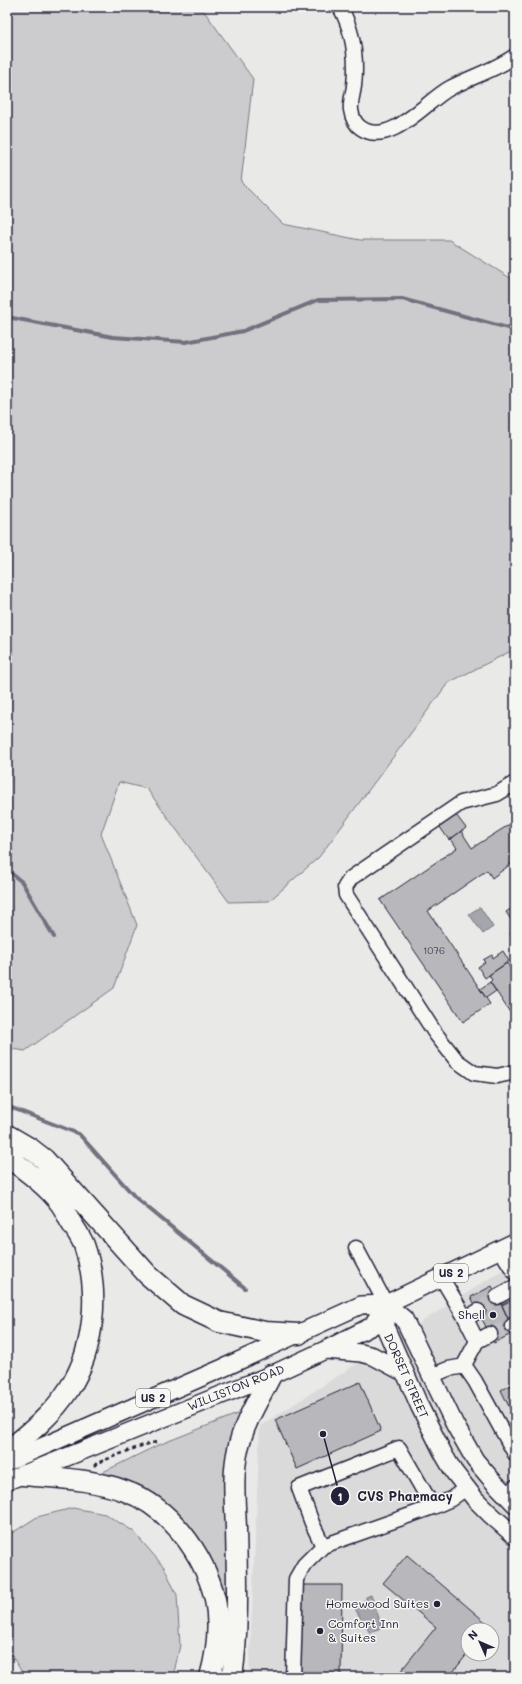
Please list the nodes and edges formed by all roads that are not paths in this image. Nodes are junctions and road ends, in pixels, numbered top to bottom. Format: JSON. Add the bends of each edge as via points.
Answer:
{"nodes":[{"id":1,"x":340,"y":7,"type":"edge"},
{"id":2,"x":515,"y":56,"type":"edge"},
{"id":3,"x":515,"y":783,"type":"edge"},
{"id":4,"x":515,"y":1072,"type":"edge"},
{"id":5,"x":7,"y":1135,"type":"edge"},
{"id":6,"x":7,"y":1158,"type":"edge"},
{"id":7,"x":508,"y":1245,"type":"edge"},
{"id":8,"x":356,"y":1248,"type":"dead end"},
{"id":9,"x":515,"y":1273,"type":"edge"},
{"id":10,"x":442,"y":1277,"type":"junction"},
{"id":11,"x":515,"y":1287,"type":"edge"},
{"id":12,"x":497,"y":1297,"type":"tunnel mouth"},
{"id":13,"x":386,"y":1304,"type":"junction"},
{"id":14,"x":478,"y":1311,"type":"tunnel mouth"},
{"id":15,"x":466,"y":1319,"type":"junction"},
{"id":16,"x":299,"y":1334,"type":"junction"},
{"id":17,"x":490,"y":1334,"type":"tunnel mouth"},
{"id":18,"x":477,"y":1341,"type":"junction"},
{"id":19,"x":325,"y":1350,"type":"junction"},
{"id":20,"x":465,"y":1366,"type":"junction"},
{"id":21,"x":404,"y":1373,"type":"junction"},
{"id":22,"x":271,"y":1374,"type":"junction"},
{"id":23,"x":431,"y":1376,"type":"junction"},
{"id":24,"x":7,"y":1451,"type":"edge"},
{"id":25,"x":515,"y":1454,"type":"edge"},
{"id":26,"x":7,"y":1462,"type":"edge"},
{"id":27,"x":15,"y":1478,"type":"edge"},
{"id":28,"x":466,"y":1488,"type":"junction"},
{"id":29,"x":512,"y":1495,"type":"edge"},
{"id":30,"x":433,"y":1508,"type":"junction"},
{"id":31,"x":490,"y":1514,"type":"junction"},
{"id":32,"x":515,"y":1536,"type":"edge"},
{"id":33,"x":323,"y":1546,"type":"junction"},
{"id":34,"x":210,"y":1677,"type":"edge"},
{"id":35,"x":232,"y":1677,"type":"edge"},
{"id":36,"x":293,"y":1677,"type":"edge"}],
"edges":[{"from":1,"to":2,"type":"street","via":[[354,47],[351,111],[355,121],[368,131],[380,132],[396,127],[448,89]]},
{"from":3,"to":4,"type":"street","via":[[498,794],[461,803],[351,878],[345,887],[346,895],[435,1033],[457,1061],[474,1073],[497,1076]]},
{"from":5,"to":16,"type":"highway","via":[[44,1159],[148,1275],[183,1305],[219,1322],[265,1332]]},
{"from":6,"to":24,"type":"highway","via":[[31,1174],[60,1203],[84,1245],[94,1288],[87,1350],[69,1389],[42,1422]]},
{"from":7,"to":9,"type":"street"},
{"from":7,"to":10,"type":"main road","name":"WILLISTON ROAD","number":"US 2"},
{"from":8,"to":13,"type":"street"},
{"from":10,"to":13,"type":"main road","name":"WILLISTON ROAD","number":"US 2"},
{"from":10,"to":15,"type":"street"},
{"from":11,"to":12,"type":"street"},
{"from":13,"to":16,"type":"main road","name":"WILLISTON ROAD","number":"US 2","via":[[362,1306]]},
{"from":13,"to":19,"type":"main road","name":"WILLISTON ROAD","number":"US 2","via":[[372,1326]]},
{"from":13,"to":21,"type":"main road","name":"DORSET STREET","via":[[386,1329]]},
{"from":13,"to":23,"type":"main road","name":"DORSET STREET","via":[[404,1319]]},
{"from":14,"to":15,"type":"street"},
{"from":15,"to":18,"type":"street"},
{"from":16,"to":26,"type":"main road","name":"WILLISTON ROAD","number":"US 2"},
{"from":17,"to":18,"type":"street"},
{"from":18,"to":20,"type":"street"},
{"from":19,"to":21,"type":"main road","via":[[373,1356]]},
{"from":19,"to":22,"type":"main road","name":"WILLISTON ROAD","number":"US 2"},
{"from":20,"to":23,"type":"street"},
{"from":20,"to":25,"type":"street"},
{"from":21,"to":28,"type":"main road","name":"DORSET STREET","via":[[440,1449]]},
{"from":22,"to":27,"type":"main road","name":"WILLISTON ROAD","number":"US 2"},
{"from":22,"to":35,"type":"highway","via":[[244,1430],[238,1450],[235,1474],[236,1647]]},
{"from":23,"to":29,"type":"main road","name":"DORSET STREET","via":[[472,1454],[492,1480]]},
{"from":27,"to":34,"type":"highway","via":[[89,1482],[125,1491],[154,1507],[179,1530],[205,1570],[215,1599],[218,1635]]},
{"from":28,"to":30,"type":"street"},
{"from":28,"to":31,"type":"main road","name":"DORSET STREET"},
{"from":29,"to":31,"type":"main road"},
{"from":30,"to":33,"type":"street"},
{"from":30,"to":33,"type":"street","via":[[399,1448],[299,1488]]},
{"from":31,"to":32,"type":"main road","name":"DORSET STREET"},
{"from":33,"to":36,"type":"street","via":[[304,1565],[296,1579]]}]}
